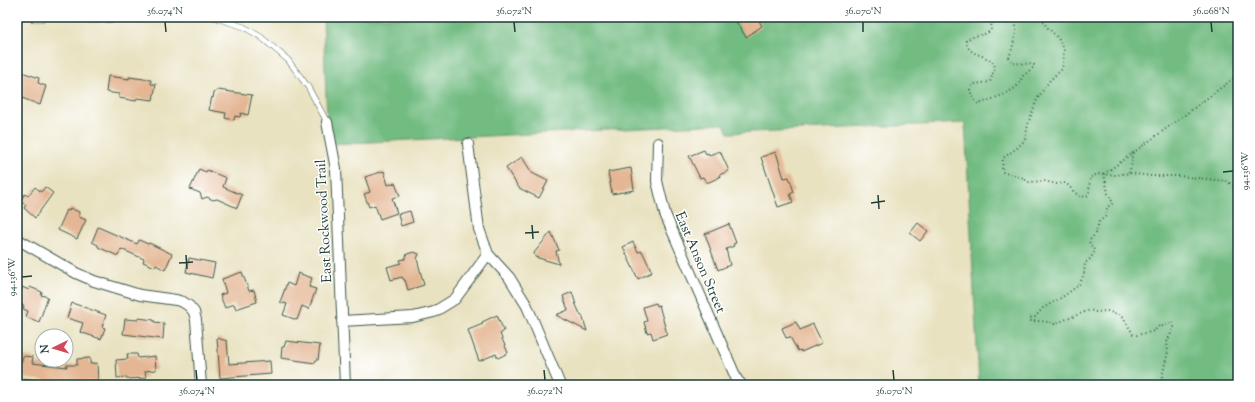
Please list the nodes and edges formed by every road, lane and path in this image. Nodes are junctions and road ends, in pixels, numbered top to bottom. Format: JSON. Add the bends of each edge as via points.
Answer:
{"nodes":[{"id":1,"x":30,"y":17,"type":"edge"},
{"id":2,"x":44,"y":17,"type":"edge"},
{"id":3,"x":63,"y":17,"type":"edge"},
{"id":4,"x":152,"y":17,"type":"edge"},
{"id":5,"x":213,"y":17,"type":"edge"},
{"id":6,"x":989,"y":17,"type":"edge"},
{"id":7,"x":1016,"y":17,"type":"edge"},
{"id":8,"x":1042,"y":17,"type":"edge"},
{"id":9,"x":1238,"y":75,"type":"edge"},
{"id":10,"x":328,"y":122,"type":"joint"},
{"id":11,"x":658,"y":143,"type":"dead end"},
{"id":12,"x":468,"y":144,"type":"dead end"},
{"id":13,"x":1132,"y":153,"type":"junction"},
{"id":14,"x":1129,"y":173,"type":"junction"},
{"id":15,"x":1104,"y":174,"type":"junction"},
{"id":16,"x":1238,"y":188,"type":"edge"},
{"id":17,"x":17,"y":239,"type":"edge"},
{"id":18,"x":488,"y":254,"type":"junction"},
{"id":19,"x":342,"y":321,"type":"junction"},
{"id":20,"x":200,"y":385,"type":"edge"},
{"id":21,"x":345,"y":385,"type":"edge"},
{"id":22,"x":560,"y":385,"type":"edge"},
{"id":23,"x":742,"y":385,"type":"edge"},
{"id":24,"x":1162,"y":385,"type":"edge"}],
"edges":[{"from":1,"to":2,"type":"lane"},
{"from":3,"to":4,"type":"lane","via":[[70,20]]},
{"from":5,"to":10,"type":"lane","name":"East Rockwood Trail","via":[[244,26],[288,60],[308,87]]},
{"from":6,"to":7,"type":"path","via":[[990,31],[966,41],[972,52],[989,60],[995,67],[990,82],[971,87],[972,96],[980,104],[1005,94],[1019,84],[1023,76],[1034,67],[1032,64],[1013,63],[1009,57],[1016,33]]},
{"from":8,"to":15,"type":"path","via":[[1064,49],[1063,65],[1037,99],[1025,140],[1003,158],[1002,171],[1029,182],[1044,180],[1056,184],[1065,183],[1076,194],[1084,197],[1089,192],[1090,178]]},
{"from":9,"to":13,"type":"path"},
{"from":10,"to":19,"type":"street","name":"East Rockwood Trail","via":[[336,169]]},
{"from":11,"to":23,"type":"street","name":"East Anson Street","via":[[657,181],[665,214],[737,380]]},
{"from":12,"to":18,"type":"street","via":[[479,229]]},
{"from":13,"to":14,"type":"path"},
{"from":13,"to":15,"type":"path"},
{"from":14,"to":15,"type":"path"},
{"from":14,"to":16,"type":"path","via":[[1216,179]]},
{"from":15,"to":24,"type":"path","via":[[1112,203],[1107,207],[1106,216],[1099,222],[1096,233],[1089,241],[1095,251],[1085,263],[1082,278],[1075,288],[1043,308],[1030,320],[1054,324],[1090,310],[1107,311],[1119,315],[1133,334],[1137,335],[1154,331],[1159,326],[1172,322],[1174,326],[1167,342],[1168,352]]},
{"from":17,"to":20,"type":"street","via":[[94,281],[140,295],[176,300],[189,306],[196,320]]},
{"from":18,"to":19,"type":"street","via":[[455,299],[434,312],[413,317]]},
{"from":18,"to":22,"type":"street","via":[[508,277],[527,306]]},
{"from":19,"to":21,"type":"street","name":"East Rockwood Trail"}]}
